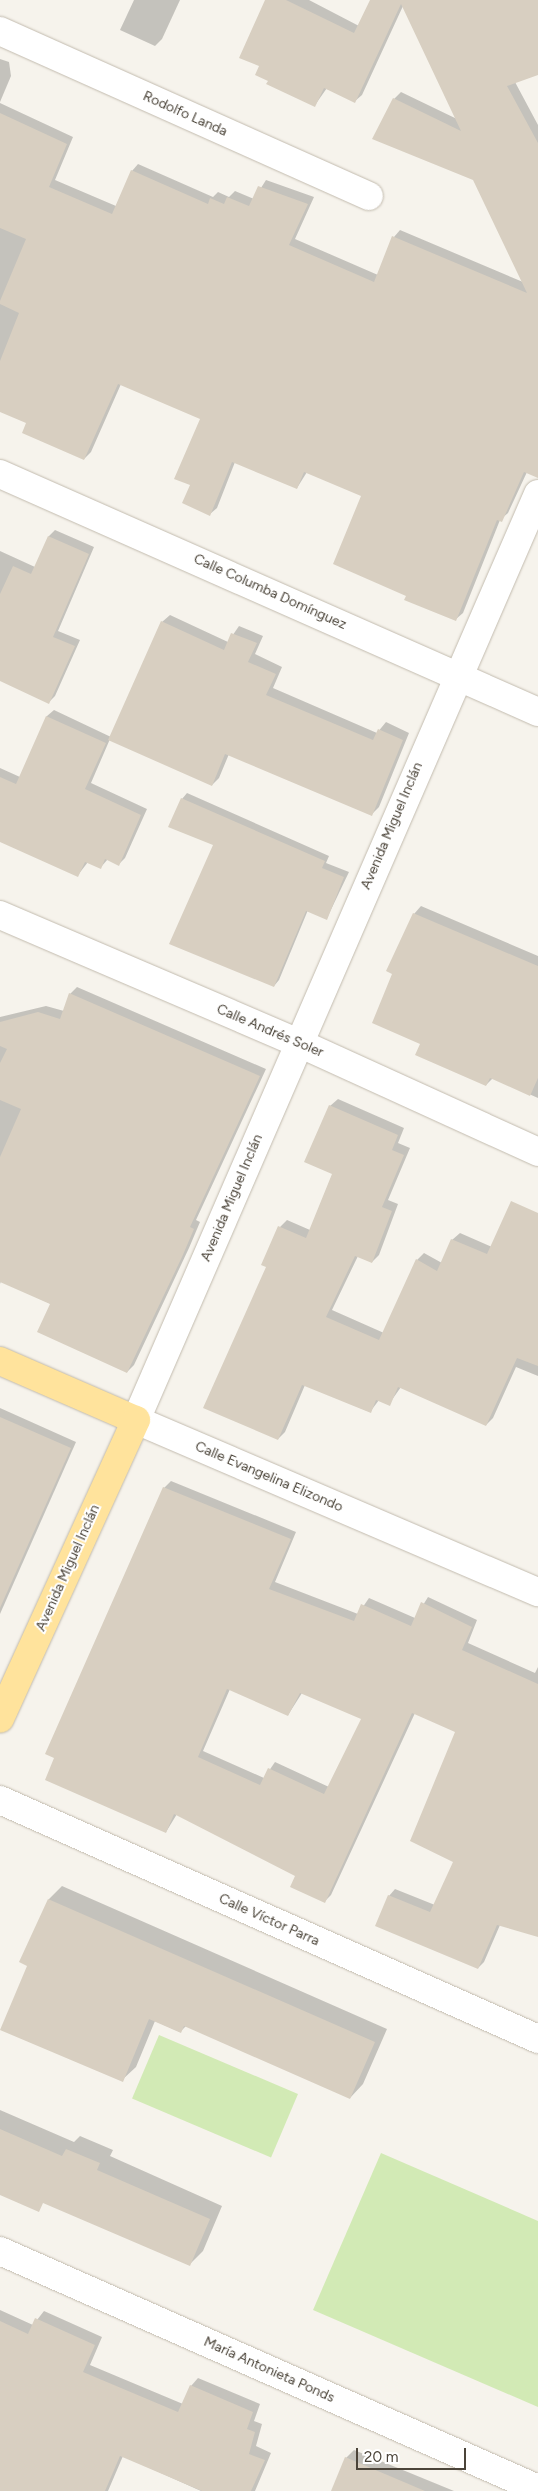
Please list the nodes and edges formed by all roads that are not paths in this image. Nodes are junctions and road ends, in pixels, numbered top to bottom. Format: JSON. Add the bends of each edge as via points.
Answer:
{"nodes":[{"id":1,"x":0,"y":31,"type":"edge"},
{"id":2,"x":369,"y":196,"type":"dead end"},
{"id":3,"x":0,"y":474,"type":"edge"},
{"id":4,"x":538,"y":494,"type":"edge"},
{"id":5,"x":458,"y":674,"type":"junction"},
{"id":6,"x":538,"y":712,"type":"edge"},
{"id":7,"x":0,"y":915,"type":"edge"},
{"id":8,"x":299,"y":1043,"type":"junction"},
{"id":9,"x":538,"y":1152,"type":"edge"},
{"id":10,"x":0,"y":1361,"type":"edge"},
{"id":11,"x":136,"y":1420,"type":"junction"},
{"id":12,"x":538,"y":1592,"type":"edge"},
{"id":13,"x":0,"y":1719,"type":"edge"},
{"id":14,"x":0,"y":1800,"type":"edge"},
{"id":15,"x":538,"y":2039,"type":"edge"},
{"id":16,"x":0,"y":2251,"type":"edge"},
{"id":17,"x":538,"y":2489,"type":"edge"}],
"edges":[{"from":1,"to":2,"type":"street","name":"Rodolfo Landa"},
{"from":3,"to":5,"type":"street","name":"Calle Columba Domínguez"},
{"from":4,"to":5,"type":"street","name":"Avenida Miguel Inclán"},
{"from":5,"to":6,"type":"street","name":"Calle Columba Domínguez"},
{"from":5,"to":8,"type":"street","name":"Avenida Miguel Inclán"},
{"from":7,"to":8,"type":"street","name":"Calle Andrés Soler"},
{"from":8,"to":9,"type":"street","name":"Calle Andrés Soler"},
{"from":8,"to":11,"type":"street","name":"Avenida Miguel Inclán"},
{"from":10,"to":11,"type":"main road","name":"Calle Evangelina Elizondo"},
{"from":11,"to":12,"type":"street","name":"Calle Evangelina Elizondo"},
{"from":11,"to":13,"type":"main road","name":"Avenida Miguel Inclán"},
{"from":14,"to":15,"type":"street","name":"Calle Víctor Parra"},
{"from":16,"to":17,"type":"street","name":"María Antonieta Ponds"}]}
